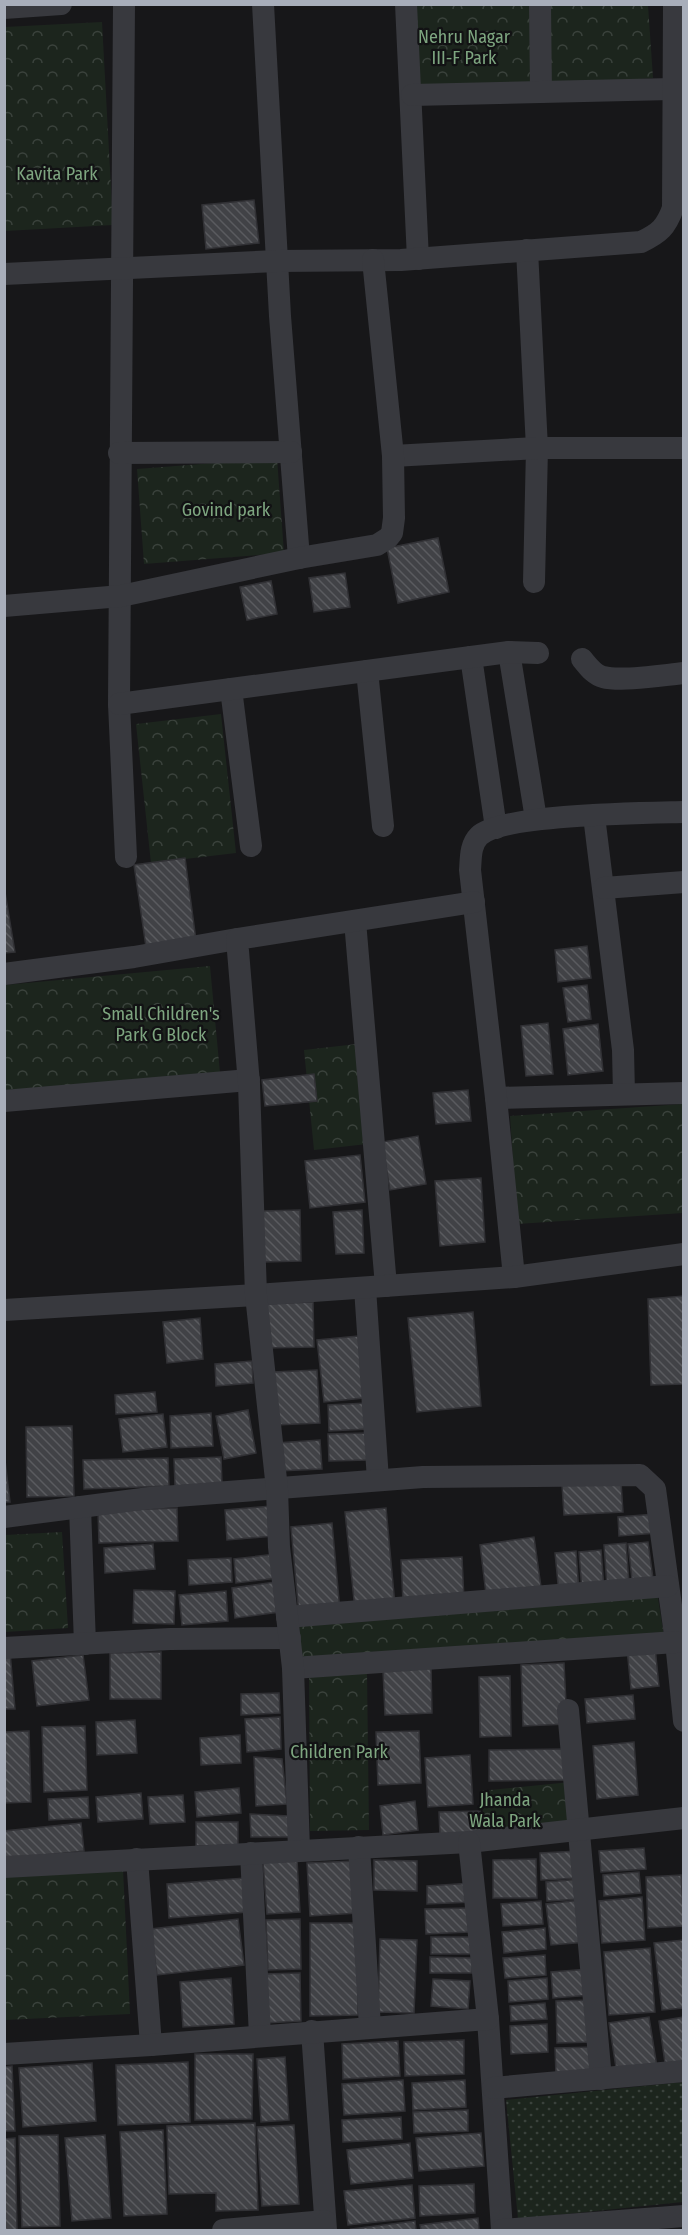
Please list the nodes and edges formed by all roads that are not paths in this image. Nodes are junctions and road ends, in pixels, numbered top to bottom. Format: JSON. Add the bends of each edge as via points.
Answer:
{"nodes":[{"id":1,"x":61,"y":4,"type":"edge"},
{"id":2,"x":124,"y":4,"type":"edge"},
{"id":3,"x":264,"y":4,"type":"edge"},
{"id":4,"x":406,"y":4,"type":"edge"},
{"id":5,"x":540,"y":4,"type":"edge"},
{"id":6,"x":674,"y":4,"type":"edge"},
{"id":7,"x":4,"y":9,"type":"edge"},
{"id":8,"x":672,"y":89,"type":"junction"},
{"id":9,"x":541,"y":92,"type":"junction"},
{"id":10,"x":412,"y":95,"type":"junction"},
{"id":11,"x":527,"y":250,"type":"junction"},
{"id":12,"x":418,"y":259,"type":"junction"},
{"id":13,"x":373,"y":260,"type":"junction"},
{"id":14,"x":277,"y":261,"type":"junction"},
{"id":15,"x":121,"y":269,"type":"junction"},
{"id":16,"x":4,"y":274,"type":"edge"},
{"id":17,"x":537,"y":448,"type":"junction"},
{"id":18,"x":684,"y":448,"type":"edge"},
{"id":19,"x":291,"y":452,"type":"junction"},
{"id":20,"x":119,"y":453,"type":"junction"},
{"id":21,"x":393,"y":456,"type":"junction"},
{"id":22,"x":299,"y":558,"type":"junction"},
{"id":23,"x":534,"y":582,"type":"dead end"},
{"id":24,"x":121,"y":596,"type":"junction"},
{"id":25,"x":4,"y":606,"type":"edge"},
{"id":26,"x":509,"y":652,"type":"junction"},
{"id":27,"x":538,"y":653,"type":"dead end"},
{"id":28,"x":471,"y":657,"type":"junction"},
{"id":29,"x":582,"y":659,"type":"dead end"},
{"id":30,"x":367,"y":671,"type":"junction"},
{"id":31,"x":684,"y":673,"type":"edge"},
{"id":32,"x":231,"y":689,"type":"junction"},
{"id":33,"x":119,"y":704,"type":"junction"},
{"id":34,"x":684,"y":812,"type":"edge"},
{"id":35,"x":594,"y":816,"type":"junction"},
{"id":36,"x":536,"y":819,"type":"junction"},
{"id":37,"x":383,"y":826,"type":"dead end"},
{"id":38,"x":496,"y":828,"type":"junction"},
{"id":39,"x":250,"y":846,"type":"dead end"},
{"id":40,"x":126,"y":857,"type":"dead end"},
{"id":41,"x":684,"y":882,"type":"edge"},
{"id":42,"x":604,"y":888,"type":"junction"},
{"id":43,"x":474,"y":902,"type":"junction"},
{"id":44,"x":355,"y":921,"type":"junction"},
{"id":45,"x":237,"y":939,"type":"junction"},
{"id":46,"x":4,"y":974,"type":"edge"},
{"id":47,"x":249,"y":1080,"type":"junction"},
{"id":48,"x":684,"y":1093,"type":"edge"},
{"id":49,"x":624,"y":1094,"type":"junction"},
{"id":50,"x":496,"y":1098,"type":"junction"},
{"id":51,"x":4,"y":1101,"type":"edge"},
{"id":52,"x":684,"y":1254,"type":"edge"},
{"id":53,"x":514,"y":1277,"type":"junction"},
{"id":54,"x":375,"y":1287,"type":"junction"},
{"id":55,"x":256,"y":1295,"type":"junction"},
{"id":56,"x":4,"y":1310,"type":"edge"},
{"id":57,"x":378,"y":1480,"type":"junction"},
{"id":58,"x":277,"y":1489,"type":"junction"},
{"id":59,"x":80,"y":1508,"type":"junction"},
{"id":60,"x":4,"y":1517,"type":"edge"},
{"id":61,"x":668,"y":1586,"type":"junction"},
{"id":62,"x":288,"y":1627,"type":"junction"},
{"id":63,"x":676,"y":1642,"type":"junction"},
{"id":64,"x":85,"y":1644,"type":"junction"},
{"id":65,"x":4,"y":1648,"type":"edge"},
{"id":66,"x":293,"y":1668,"type":"junction"},
{"id":67,"x":568,"y":1710,"type":"dead end"},
{"id":68,"x":684,"y":1721,"type":"edge"},
{"id":69,"x":684,"y":1818,"type":"edge"},
{"id":70,"x":579,"y":1830,"type":"junction"},
{"id":71,"x":469,"y":1842,"type":"junction"},
{"id":72,"x":359,"y":1847,"type":"junction"},
{"id":73,"x":299,"y":1850,"type":"junction"},
{"id":74,"x":251,"y":1853,"type":"junction"},
{"id":75,"x":138,"y":1860,"type":"junction"},
{"id":76,"x":4,"y":1867,"type":"edge"},
{"id":77,"x":488,"y":2019,"type":"junction"},
{"id":78,"x":370,"y":2027,"type":"junction"},
{"id":79,"x":312,"y":2031,"type":"junction"},
{"id":80,"x":260,"y":2036,"type":"junction"},
{"id":81,"x":151,"y":2045,"type":"junction"},
{"id":82,"x":4,"y":2054,"type":"edge"},
{"id":83,"x":684,"y":2071,"type":"edge"},
{"id":84,"x":601,"y":2079,"type":"junction"},
{"id":85,"x":493,"y":2088,"type":"junction"},
{"id":86,"x":684,"y":2216,"type":"edge"},
{"id":87,"x":325,"y":2226,"type":"edge"},
{"id":88,"x":223,"y":2230,"type":"edge"},
{"id":89,"x":502,"y":2230,"type":"edge"}],
"edges":[{"from":1,"to":7,"type":"street"},
{"from":2,"to":15,"type":"street"},
{"from":3,"to":14,"type":"street"},
{"from":4,"to":10,"type":"street"},
{"from":5,"to":9,"type":"street"},
{"from":6,"to":8,"type":"street"},
{"from":8,"to":9,"type":"street"},
{"from":8,"to":11,"type":"street","via":[[673,208],[656,235],[641,242]]},
{"from":9,"to":10,"type":"street"},
{"from":10,"to":12,"type":"street"},
{"from":11,"to":12,"type":"street"},
{"from":11,"to":17,"type":"street"},
{"from":12,"to":13,"type":"street"},
{"from":13,"to":14,"type":"street"},
{"from":13,"to":21,"type":"street"},
{"from":14,"to":15,"type":"street"},
{"from":14,"to":19,"type":"street"},
{"from":15,"to":16,"type":"street"},
{"from":15,"to":20,"type":"street"},
{"from":17,"to":18,"type":"street"},
{"from":17,"to":21,"type":"street"},
{"from":17,"to":23,"type":"street"},
{"from":19,"to":20,"type":"street"},
{"from":19,"to":22,"type":"street"},
{"from":20,"to":24,"type":"street"},
{"from":21,"to":22,"type":"street","via":[[394,518],[388,538],[376,545]]},
{"from":22,"to":24,"type":"street"},
{"from":24,"to":25,"type":"street"},
{"from":24,"to":33,"type":"street"},
{"from":26,"to":27,"type":"street"},
{"from":26,"to":28,"type":"street"},
{"from":26,"to":36,"type":"street"},
{"from":28,"to":30,"type":"street"},
{"from":28,"to":38,"type":"street"},
{"from":29,"to":31,"type":"street","via":[[603,677]]},
{"from":30,"to":32,"type":"street"},
{"from":30,"to":37,"type":"street"},
{"from":32,"to":33,"type":"street"},
{"from":32,"to":39,"type":"street"},
{"from":33,"to":40,"type":"street"},
{"from":34,"to":35,"type":"street"},
{"from":35,"to":36,"type":"street"},
{"from":35,"to":42,"type":"street"},
{"from":36,"to":38,"type":"street"},
{"from":38,"to":43,"type":"street","via":[[481,834],[473,843],[470,870]]},
{"from":41,"to":42,"type":"street"},
{"from":42,"to":49,"type":"street","via":[[623,1050]]},
{"from":43,"to":44,"type":"street"},
{"from":43,"to":50,"type":"street"},
{"from":44,"to":45,"type":"street"},
{"from":44,"to":54,"type":"street"},
{"from":45,"to":46,"type":"street"},
{"from":45,"to":47,"type":"street"},
{"from":47,"to":51,"type":"street"},
{"from":47,"to":55,"type":"street"},
{"from":48,"to":49,"type":"street"},
{"from":49,"to":50,"type":"street"},
{"from":50,"to":53,"type":"street"},
{"from":52,"to":53,"type":"street"},
{"from":53,"to":54,"type":"street"},
{"from":54,"to":55,"type":"street"},
{"from":54,"to":57,"type":"street"},
{"from":55,"to":56,"type":"street"},
{"from":55,"to":58,"type":"street"},
{"from":57,"to":58,"type":"street"},
{"from":57,"to":61,"type":"street","via":[[640,1475],[655,1490]]},
{"from":58,"to":59,"type":"street","via":[[150,1498]]},
{"from":58,"to":62,"type":"street"},
{"from":59,"to":60,"type":"street"},
{"from":59,"to":64,"type":"street"},
{"from":61,"to":62,"type":"street"},
{"from":61,"to":63,"type":"street"},
{"from":62,"to":64,"type":"street"},
{"from":62,"to":66,"type":"street"},
{"from":63,"to":66,"type":"street"},
{"from":63,"to":68,"type":"street"},
{"from":64,"to":65,"type":"street"},
{"from":66,"to":73,"type":"street"},
{"from":67,"to":70,"type":"street"},
{"from":69,"to":70,"type":"street"},
{"from":70,"to":71,"type":"street"},
{"from":70,"to":84,"type":"street"},
{"from":71,"to":72,"type":"street"},
{"from":71,"to":77,"type":"street"},
{"from":72,"to":73,"type":"street"},
{"from":72,"to":78,"type":"street"},
{"from":73,"to":74,"type":"street"},
{"from":74,"to":75,"type":"street"},
{"from":74,"to":80,"type":"street"},
{"from":75,"to":76,"type":"street"},
{"from":75,"to":81,"type":"street"},
{"from":77,"to":78,"type":"street"},
{"from":77,"to":85,"type":"street"},
{"from":78,"to":79,"type":"street"},
{"from":79,"to":80,"type":"street"},
{"from":79,"to":87,"type":"street"},
{"from":80,"to":81,"type":"street"},
{"from":81,"to":82,"type":"street"},
{"from":83,"to":84,"type":"street"},
{"from":84,"to":85,"type":"street"},
{"from":85,"to":89,"type":"street"},
{"from":86,"to":89,"type":"street"},
{"from":87,"to":88,"type":"street"}]}
